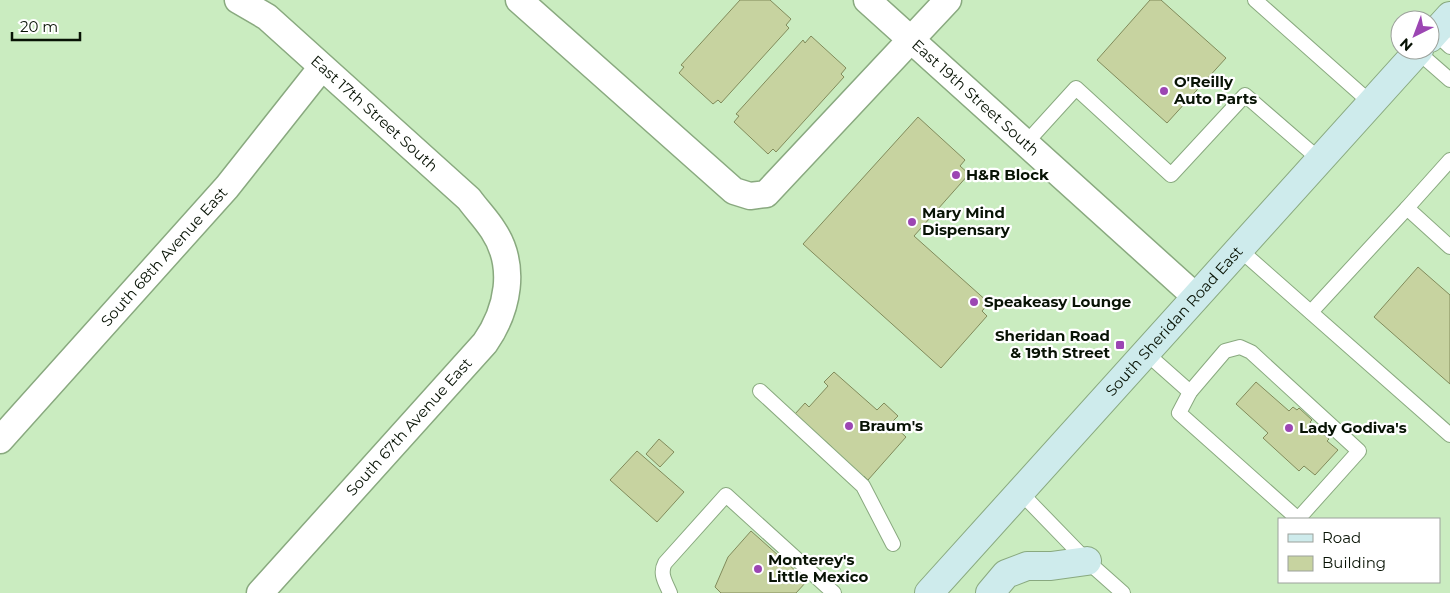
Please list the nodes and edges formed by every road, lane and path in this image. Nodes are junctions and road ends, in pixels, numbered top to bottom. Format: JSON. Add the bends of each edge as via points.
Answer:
{"nodes":[{"id":1,"x":238,"y":0,"type":"edge"},
{"id":2,"x":519,"y":0,"type":"edge"},
{"id":3,"x":867,"y":0,"type":"edge"},
{"id":4,"x":948,"y":0,"type":"edge"},
{"id":5,"x":1255,"y":0,"type":"edge"},
{"id":6,"x":911,"y":39,"type":"junction"},
{"id":7,"x":1440,"y":54,"type":"edge"},
{"id":8,"x":1413,"y":60,"type":"edge"},
{"id":9,"x":322,"y":67,"type":"junction"},
{"id":10,"x":1450,"y":80,"type":"edge"},
{"id":11,"x":1371,"y":102,"type":"junction"},
{"id":12,"x":1026,"y":143,"type":"junction"},
{"id":13,"x":1320,"y":160,"type":"junction"},
{"id":14,"x":1450,"y":160,"type":"edge"},
{"id":15,"x":1407,"y":208,"type":"junction"},
{"id":16,"x":498,"y":239,"type":"joint"},
{"id":17,"x":1450,"y":247,"type":"edge"},
{"id":18,"x":1239,"y":249,"type":"junction"},
{"id":19,"x":1196,"y":297,"type":"junction"},
{"id":20,"x":1312,"y":312,"type":"junction"},
{"id":21,"x":1146,"y":353,"type":"junction"},
{"id":22,"x":760,"y":391,"type":"dead end"},
{"id":23,"x":1190,"y":392,"type":"junction"},
{"id":24,"x":1450,"y":434,"type":"edge"},
{"id":25,"x":0,"y":440,"type":"edge"},
{"id":26,"x":1020,"y":492,"type":"junction"},
{"id":27,"x":1297,"y":518,"type":"edge"},
{"id":28,"x":1299,"y":518,"type":"edge"},
{"id":29,"x":893,"y":544,"type":"dead end"},
{"id":30,"x":1086,"y":562,"type":"junction"},
{"id":31,"x":260,"y":593,"type":"edge"},
{"id":32,"x":670,"y":593,"type":"edge"},
{"id":33,"x":834,"y":593,"type":"edge"},
{"id":34,"x":929,"y":593,"type":"edge"},
{"id":35,"x":990,"y":593,"type":"edge"},
{"id":36,"x":1123,"y":593,"type":"edge"}],
"edges":[{"from":1,"to":9,"type":"street","name":"East 17th Street South","via":[[267,17]]},
{"from":2,"to":6,"type":"street","via":[[734,191],[750,196],[766,194]]},
{"from":3,"to":6,"type":"street","name":"East 19th Street South"},
{"from":4,"to":6,"type":"street"},
{"from":5,"to":11,"type":"lane"},
{"from":6,"to":12,"type":"street","name":"East 19th Street South"},
{"from":7,"to":10,"type":"lane"},
{"from":8,"to":11,"type":"main road","name":"South Sheridan Road East"},
{"from":9,"to":16,"type":"street","name":"East 17th Street South","via":[[469,200]]},
{"from":9,"to":25,"type":"street","name":"South 68th Avenue East","via":[[227,187]]},
{"from":11,"to":13,"type":"main road","name":"South Sheridan Road East"},
{"from":12,"to":13,"type":"lane","via":[[1076,88],[1171,175],[1244,95]]},
{"from":12,"to":19,"type":"street","name":"East 19th Street South"},
{"from":13,"to":18,"type":"main road","name":"South Sheridan Road East"},
{"from":14,"to":15,"type":"lane"},
{"from":15,"to":17,"type":"lane"},
{"from":15,"to":20,"type":"lane"},
{"from":16,"to":31,"type":"street","name":"South 67th Avenue East","via":[[506,263],[507,290],[495,329]]},
{"from":18,"to":19,"type":"main road","name":"South Sheridan Road East"},
{"from":18,"to":20,"type":"lane"},
{"from":19,"to":21,"type":"main road","name":"South Sheridan Road East"},
{"from":20,"to":24,"type":"lane"},
{"from":21,"to":23,"type":"lane"},
{"from":21,"to":26,"type":"main road","name":"South Sheridan Road East"},
{"from":22,"to":29,"type":"lane","via":[[863,486]]},
{"from":23,"to":27,"type":"lane","via":[[1179,413]]},
{"from":23,"to":28,"type":"lane","via":[[1225,351],[1240,347],[1251,352],[1359,451]]},
{"from":26,"to":30,"type":"lane"},
{"from":26,"to":34,"type":"main road","name":"South Sheridan Road East"},
{"from":30,"to":35,"type":"main road","via":[[1027,566],[1006,574]]},
{"from":30,"to":36,"type":"lane"},
{"from":32,"to":33,"type":"lane","via":[[662,576],[665,563],[726,495]]}]}
